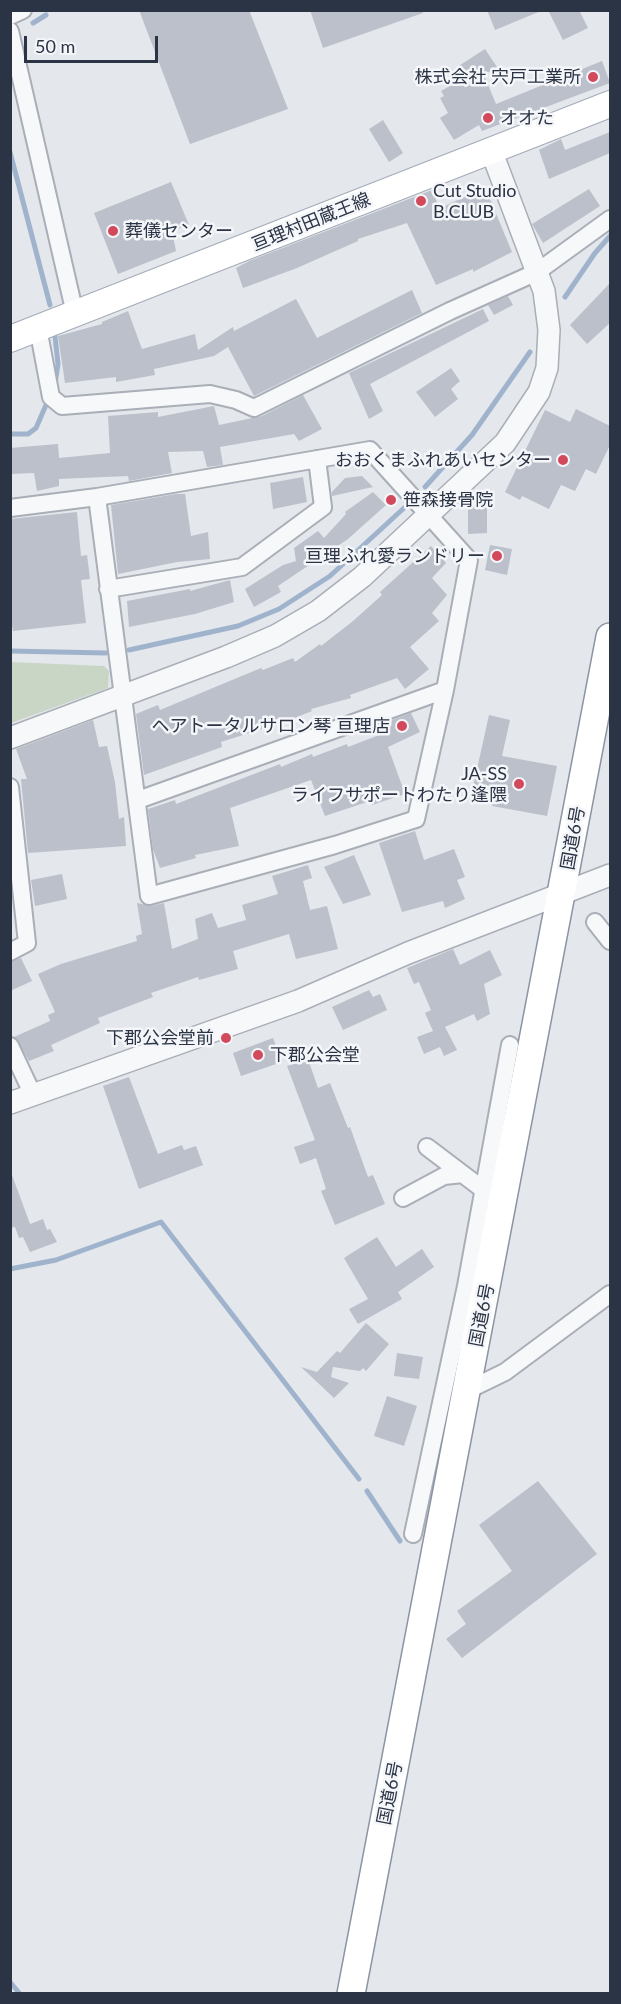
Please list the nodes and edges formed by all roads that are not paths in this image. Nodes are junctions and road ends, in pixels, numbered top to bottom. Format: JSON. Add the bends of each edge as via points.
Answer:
{"nodes":[{"id":1,"x":23,"y":10,"type":"edge"},
{"id":2,"x":10,"y":16,"type":"edge"},
{"id":3,"x":10,"y":31,"type":"edge"},
{"id":4,"x":610,"y":104,"type":"edge"},
{"id":5,"x":491,"y":150,"type":"junction"},
{"id":6,"x":610,"y":219,"type":"edge"},
{"id":7,"x":537,"y":272,"type":"junction"},
{"id":8,"x":75,"y":314,"type":"junction"},
{"id":9,"x":38,"y":328,"type":"junction"},
{"id":10,"x":10,"y":339,"type":"edge"},
{"id":11,"x":317,"y":459,"type":"junction"},
{"id":12,"x":97,"y":497,"type":"junction"},
{"id":13,"x":10,"y":508,"type":"edge"},
{"id":14,"x":428,"y":515,"type":"junction"},
{"id":15,"x":108,"y":589,"type":"junction"},
{"id":16,"x":610,"y":637,"type":"edge"},
{"id":17,"x":445,"y":690,"type":"junction"},
{"id":18,"x":122,"y":696,"type":"junction"},
{"id":19,"x":10,"y":738,"type":"edge"},
{"id":20,"x":10,"y":787,"type":"edge"},
{"id":21,"x":138,"y":800,"type":"junction"},
{"id":22,"x":610,"y":875,"type":"edge"},
{"id":23,"x":563,"y":891,"type":"junction"},
{"id":24,"x":595,"y":922,"type":"dead end"},
{"id":25,"x":610,"y":941,"type":"edge"},
{"id":26,"x":10,"y":952,"type":"edge"},
{"id":27,"x":510,"y":1045,"type":"dead end"},
{"id":28,"x":10,"y":1046,"type":"edge"},
{"id":29,"x":33,"y":1095,"type":"junction"},
{"id":30,"x":10,"y":1103,"type":"edge"},
{"id":31,"x":427,"y":1147,"type":"dead end"},
{"id":32,"x":463,"y":1174,"type":"junction"},
{"id":33,"x":482,"y":1188,"type":"junction"},
{"id":34,"x":404,"y":1198,"type":"dead end"},
{"id":35,"x":504,"y":1205,"type":"junction"},
{"id":36,"x":610,"y":1294,"type":"edge"},
{"id":37,"x":468,"y":1390,"type":"junction"},
{"id":38,"x":413,"y":1534,"type":"dead end"},
{"id":39,"x":351,"y":1994,"type":"edge"}],
"edges":[{"from":1,"to":2,"type":"street"},
{"from":3,"to":8,"type":"street"},
{"from":4,"to":5,"type":"main road","name":"亘理村田蔵王線"},
{"from":5,"to":7,"type":"street"},
{"from":5,"to":8,"type":"main road","name":"亘理村田蔵王線"},
{"from":6,"to":7,"type":"street"},
{"from":7,"to":9,"type":"street","via":[[254,408],[210,394],[62,406],[51,397]]},
{"from":7,"to":14,"type":"street","via":[[547,313],[549,348],[539,392],[505,443]]},
{"from":8,"to":9,"type":"main road","name":"亘理村田蔵王線"},
{"from":9,"to":10,"type":"main road","name":"亘理村田蔵王線"},
{"from":11,"to":12,"type":"street"},
{"from":11,"to":14,"type":"street","via":[[370,450]]},
{"from":11,"to":15,"type":"street","via":[[324,507],[242,567]]},
{"from":12,"to":13,"type":"street"},
{"from":12,"to":15,"type":"street"},
{"from":14,"to":17,"type":"street","via":[[469,560]]},
{"from":14,"to":18,"type":"street","via":[[362,577],[318,611],[275,636]]},
{"from":15,"to":18,"type":"street"},
{"from":16,"to":23,"type":"highway","name":"国道6号"},
{"from":17,"to":21,"type":"street"},
{"from":17,"to":21,"type":"street","via":[[416,819],[149,896]]},
{"from":18,"to":19,"type":"street"},
{"from":18,"to":21,"type":"street"},
{"from":20,"to":26,"type":"street","via":[[27,944]]},
{"from":22,"to":23,"type":"street"},
{"from":23,"to":29,"type":"street","via":[[298,1001]]},
{"from":23,"to":35,"type":"highway","name":"国道6号"},
{"from":24,"to":25,"type":"street"},
{"from":27,"to":33,"type":"street"},
{"from":28,"to":29,"type":"street"},
{"from":29,"to":30,"type":"street"},
{"from":31,"to":32,"type":"street"},
{"from":32,"to":33,"type":"street"},
{"from":32,"to":34,"type":"street","via":[[444,1176]]},
{"from":33,"to":35,"type":"street"},
{"from":33,"to":38,"type":"street","via":[[466,1286]]},
{"from":35,"to":37,"type":"highway","name":"国道6号"},
{"from":36,"to":37,"type":"street","via":[[505,1372]]},
{"from":37,"to":39,"type":"highway","name":"国道6号"}]}
